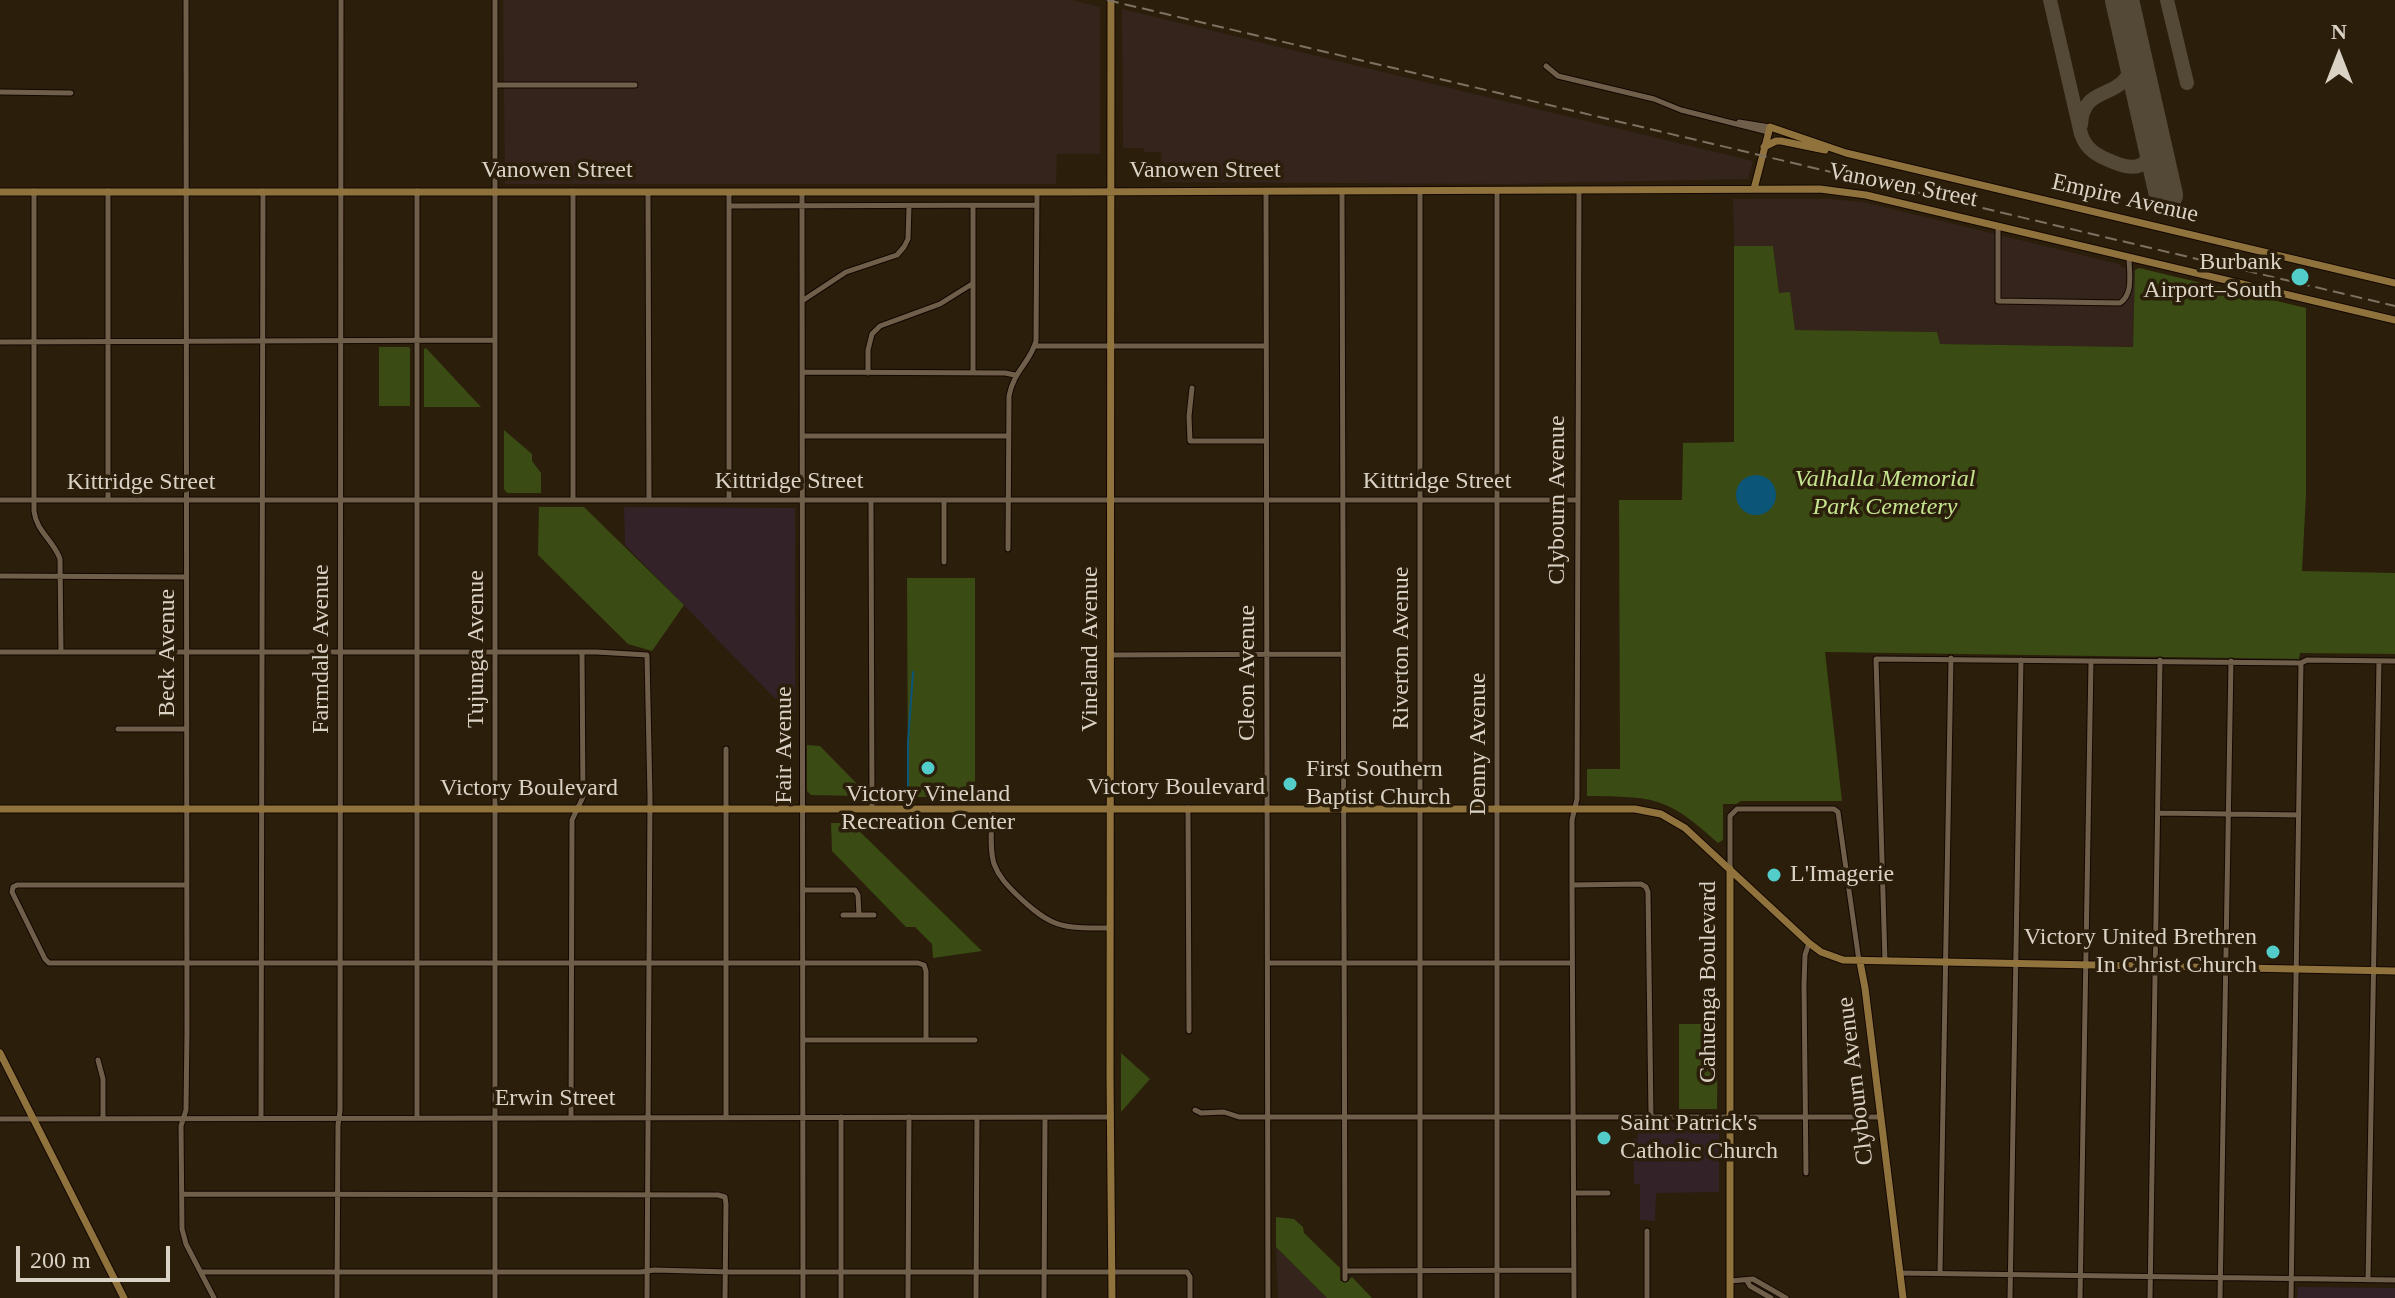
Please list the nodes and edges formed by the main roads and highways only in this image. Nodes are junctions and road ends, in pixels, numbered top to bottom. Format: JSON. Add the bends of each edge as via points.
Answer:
{"nodes":[{"id":1,"x":1111,"y":0,"type":"edge"},
{"id":2,"x":1769,"y":129,"type":"junction"},
{"id":3,"x":1764,"y":147,"type":"junction"},
{"id":4,"x":1825,"y":150,"type":"junction"},
{"id":5,"x":1846,"y":153,"type":"junction"},
{"id":6,"x":1754,"y":189,"type":"junction"},
{"id":7,"x":1112,"y":191,"type":"junction"},
{"id":8,"x":0,"y":192,"type":"edge"},
{"id":9,"x":2395,"y":283,"type":"edge"},
{"id":10,"x":2395,"y":320,"type":"edge"},
{"id":11,"x":1111,"y":808,"type":"junction"},
{"id":12,"x":0,"y":809,"type":"edge"},
{"id":13,"x":1730,"y":869,"type":"junction"},
{"id":14,"x":1749,"y":888,"type":"junction"},
{"id":15,"x":1730,"y":895,"type":"junction"},
{"id":16,"x":1860,"y":962,"type":"junction"},
{"id":17,"x":2395,"y":971,"type":"edge"},
{"id":18,"x":0,"y":1053,"type":"edge"},
{"id":19,"x":124,"y":1298,"type":"edge"},
{"id":20,"x":1112,"y":1298,"type":"edge"},
{"id":21,"x":1730,"y":1298,"type":"edge"},
{"id":22,"x":1903,"y":1298,"type":"edge"}],
"edges":[{"from":1,"to":7,"type":"main road","name":"Vineland Avenue"},
{"from":2,"to":3,"type":"main road"},
{"from":2,"to":4,"type":"main road","name":"Empire Avenue"},
{"from":2,"to":5,"type":"main road","name":"Empire Avenue"},
{"from":3,"to":4,"type":"main road","via":[[1781,141]]},
{"from":3,"to":6,"type":"main road"},
{"from":4,"to":5,"type":"main road","name":"Empire Avenue"},
{"from":5,"to":9,"type":"main road","name":"Empire Avenue"},
{"from":6,"to":7,"type":"main road","name":"Vanowen Street"},
{"from":6,"to":10,"type":"main road","name":"Vanowen Street","via":[[1851,192]]},
{"from":7,"to":8,"type":"main road","name":"Vanowen Street"},
{"from":7,"to":11,"type":"main road","name":"Vineland Avenue"},
{"from":11,"to":12,"type":"main road","name":"Victory Boulevard"},
{"from":11,"to":13,"type":"main road","name":"Victory Boulevard","via":[[1635,809],[1661,814],[1685,828]]},
{"from":11,"to":20,"type":"main road","name":"Vineland Avenue"},
{"from":13,"to":14,"type":"main road","name":"Victory Boulevard"},
{"from":13,"to":15,"type":"main road","name":"Cahuenga Boulevard"},
{"from":14,"to":15,"type":"main road"},
{"from":14,"to":16,"type":"main road","name":"Victory Boulevard","via":[[1809,943],[1830,956]]},
{"from":15,"to":21,"type":"main road","name":"Cahuenga Boulevard"},
{"from":16,"to":17,"type":"main road","name":"Victory Boulevard"},
{"from":16,"to":22,"type":"main road","name":"Clybourn Avenue"},
{"from":18,"to":19,"type":"main road"}]}
